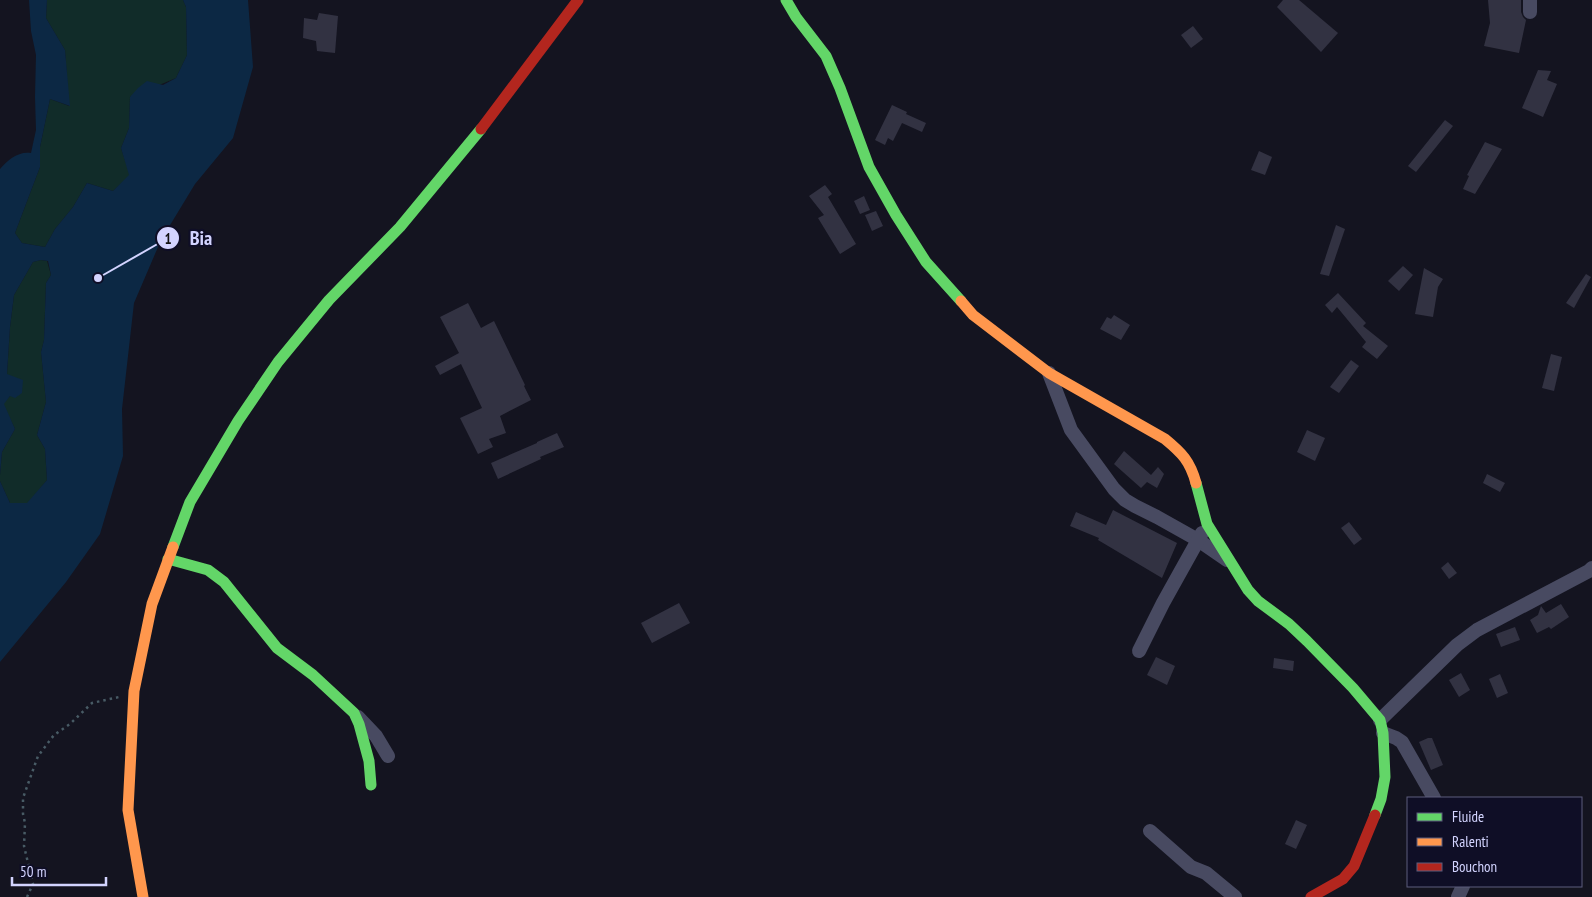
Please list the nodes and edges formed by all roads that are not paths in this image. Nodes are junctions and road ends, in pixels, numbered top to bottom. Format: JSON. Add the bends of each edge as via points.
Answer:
{"nodes":[{"id":1,"x":578,"y":0,"type":"edge"},
{"id":2,"x":786,"y":0,"type":"edge"},
{"id":3,"x":1049,"y":373,"type":"junction"},
{"id":4,"x":1207,"y":524,"type":"junction"},
{"id":5,"x":1198,"y":540,"type":"junction"},
{"id":6,"x":168,"y":558,"type":"junction"},
{"id":7,"x":1228,"y":560,"type":"junction"},
{"id":8,"x":1592,"y":568,"type":"edge"},
{"id":9,"x":1139,"y":651,"type":"dead end"},
{"id":10,"x":354,"y":713,"type":"junction"},
{"id":11,"x":1381,"y":727,"type":"junction"},
{"id":12,"x":388,"y":756,"type":"dead end"},
{"id":13,"x":371,"y":785,"type":"dead end"},
{"id":14,"x":1433,"y":797,"type":"edge"},
{"id":15,"x":1150,"y":831,"type":"dead end"},
{"id":16,"x":143,"y":897,"type":"edge"},
{"id":17,"x":1235,"y":897,"type":"edge"},
{"id":18,"x":1311,"y":897,"type":"edge"}],
"edges":[{"from":1,"to":6,"type":"street","via":[[452,164],[278,362],[190,502]]},
{"from":2,"to":3,"type":"street","via":[[826,56],[869,167],[926,262],[973,315]]},
{"from":3,"to":4,"type":"street","via":[[1165,438],[1182,453],[1193,473]]},
{"from":3,"to":5,"type":"street","via":[[1071,430],[1114,489],[1125,500]]},
{"from":4,"to":5,"type":"street"},
{"from":4,"to":7,"type":"street"},
{"from":5,"to":7,"type":"street"},
{"from":5,"to":9,"type":"street"},
{"from":6,"to":10,"type":"street","via":[[208,570],[224,582],[277,648],[313,675]]},
{"from":6,"to":16,"type":"street","via":[[152,604],[134,694],[128,810]]},
{"from":7,"to":11,"type":"street","via":[[1258,601],[1289,624],[1353,688]]},
{"from":8,"to":11,"type":"street","via":[[1476,630],[1457,645]]},
{"from":10,"to":12,"type":"street","via":[[376,736]]},
{"from":10,"to":13,"type":"street","via":[[369,761]]},
{"from":11,"to":14,"type":"street","via":[[1402,742]]},
{"from":11,"to":18,"type":"street","via":[[1385,777],[1381,799],[1361,850],[1343,879]]},
{"from":15,"to":17,"type":"street"}]}
